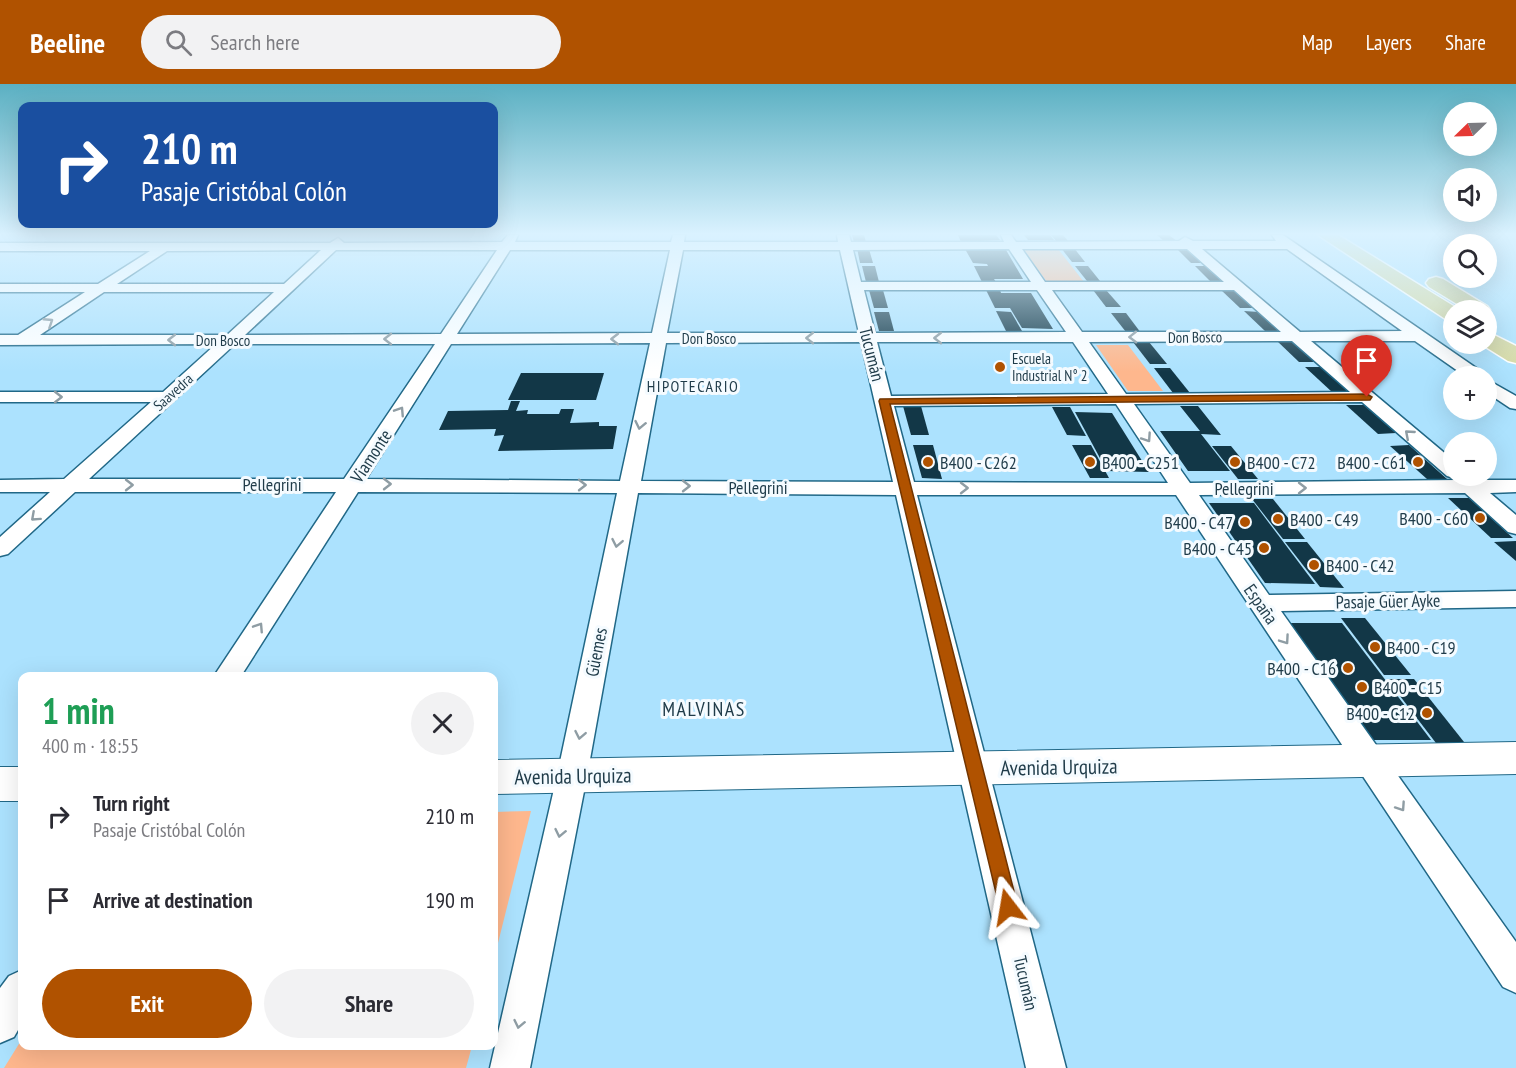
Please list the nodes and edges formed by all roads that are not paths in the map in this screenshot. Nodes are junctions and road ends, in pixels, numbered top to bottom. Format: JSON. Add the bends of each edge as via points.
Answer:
{"nodes":[{"id":1,"x":111,"y":281,"type":"edge"},
{"id":2,"x":296,"y":281,"type":"edge"},
{"id":3,"x":484,"y":281,"type":"edge"},
{"id":4,"x":670,"y":281,"type":"edge"},
{"id":5,"x":855,"y":281,"type":"edge"},
{"id":6,"x":1037,"y":281,"type":"edge"},
{"id":7,"x":1232,"y":281,"type":"edge"},
{"id":8,"x":1341,"y":281,"type":"edge"},
{"id":9,"x":1399,"y":281,"type":"edge"},
{"id":10,"x":1433,"y":281,"type":"edge"},
{"id":11,"x":856,"y":286,"type":"junction"},
{"id":12,"x":1041,"y":286,"type":"junction"},
{"id":13,"x":1238,"y":286,"type":"junction"},
{"id":14,"x":0,"y":288,"type":"edge"},
{"id":15,"x":100,"y":288,"type":"junction"},
{"id":16,"x":288,"y":288,"type":"junction"},
{"id":17,"x":1464,"y":300,"type":"edge"},
{"id":18,"x":1443,"y":309,"type":"edge"},
{"id":19,"x":1497,"y":321,"type":"edge"},
{"id":20,"x":1516,"y":333,"type":"edge"},
{"id":21,"x":1297,"y":335,"type":"junction"},
{"id":22,"x":1418,"y":336,"type":"junction"},
{"id":23,"x":868,"y":338,"type":"junction"},
{"id":24,"x":1077,"y":338,"type":"junction"},
{"id":25,"x":446,"y":339,"type":"junction"},
{"id":26,"x":658,"y":339,"type":"junction"},
{"id":27,"x":0,"y":340,"type":"edge"},
{"id":28,"x":20,"y":340,"type":"junction"},
{"id":29,"x":231,"y":340,"type":"junction"},
{"id":30,"x":1497,"y":344,"type":"edge"},
{"id":31,"x":0,"y":353,"type":"edge"},
{"id":32,"x":1516,"y":356,"type":"edge"},
{"id":33,"x":1462,"y":366,"type":"edge"},
{"id":34,"x":1497,"y":391,"type":"edge"},
{"id":35,"x":0,"y":397,"type":"edge"},
{"id":36,"x":168,"y":397,"type":"junction"},
{"id":37,"x":1367,"y":397,"type":"junction"},
{"id":38,"x":1121,"y":399,"type":"junction"},
{"id":39,"x":884,"y":401,"type":"junction"},
{"id":40,"x":1516,"y":404,"type":"edge"},
{"id":41,"x":1443,"y":463,"type":"edge"},
{"id":42,"x":1443,"y":482,"type":"edge"},
{"id":43,"x":352,"y":484,"type":"junction"},
{"id":44,"x":1497,"y":484,"type":"edge"},
{"id":45,"x":70,"y":485,"type":"junction"},
{"id":46,"x":0,"y":486,"type":"edge"},
{"id":47,"x":628,"y":486,"type":"junction"},
{"id":48,"x":1470,"y":486,"type":"edge"},
{"id":49,"x":1516,"y":486,"type":"edge"},
{"id":50,"x":905,"y":488,"type":"junction"},
{"id":51,"x":1180,"y":488,"type":"junction"},
{"id":52,"x":1516,"y":527,"type":"edge"},
{"id":53,"x":0,"y":549,"type":"edge"},
{"id":54,"x":1516,"y":599,"type":"edge"},
{"id":55,"x":1260,"y":603,"type":"junction"},
{"id":56,"x":230,"y":672,"type":"edge"},
{"id":57,"x":1516,"y":758,"type":"edge"},
{"id":58,"x":1368,"y":759,"type":"junction"},
{"id":59,"x":975,"y":769,"type":"junction"},
{"id":60,"x":572,"y":776,"type":"junction"},
{"id":61,"x":498,"y":777,"type":"edge"},
{"id":62,"x":0,"y":784,"type":"edge"},
{"id":63,"x":18,"y":784,"type":"edge"},
{"id":64,"x":1516,"y":974,"type":"edge"},
{"id":65,"x":18,"y":995,"type":"edge"},
{"id":66,"x":0,"y":1023,"type":"edge"},
{"id":67,"x":510,"y":1068,"type":"edge"},
{"id":68,"x":1046,"y":1068,"type":"edge"}],
"edges":[{"from":1,"to":15,"type":"street"},
{"from":2,"to":16,"type":"street","name":"Saavedra"},
{"from":3,"to":25,"type":"street","name":"Viamonte"},
{"from":4,"to":26,"type":"street","name":"Güemes"},
{"from":5,"to":11,"type":"street","name":"Tucumán"},
{"from":6,"to":12,"type":"street","name":"España"},
{"from":7,"to":13,"type":"street"},
{"from":8,"to":22,"type":"street"},
{"from":9,"to":18,"type":"main road"},
{"from":10,"to":17,"type":"main road"},
{"from":11,"to":12,"type":"street"},
{"from":11,"to":23,"type":"street","name":"Tucumán"},
{"from":12,"to":13,"type":"street"},
{"from":12,"to":24,"type":"street","name":"España"},
{"from":13,"to":21,"type":"street"},
{"from":14,"to":15,"type":"street"},
{"from":15,"to":16,"type":"street"},
{"from":28,"to":15,"type":"street","one_way":true},
{"from":16,"to":29,"type":"street","name":"Saavedra"},
{"from":19,"to":20,"type":"main road"},
{"from":21,"to":22,"type":"street","name":"Don Bosco"},
{"from":21,"to":24,"type":"street","name":"Don Bosco","one_way":true},
{"from":21,"to":37,"type":"street"},
{"from":22,"to":33,"type":"street"},
{"from":24,"to":23,"type":"street","name":"Don Bosco","one_way":true},
{"from":23,"to":26,"type":"street","name":"Don Bosco","one_way":true},
{"from":23,"to":39,"type":"street","name":"Tucumán"},
{"from":24,"to":38,"type":"street","name":"España"},
{"from":26,"to":25,"type":"street","name":"Don Bosco","one_way":true},
{"from":25,"to":29,"type":"street","name":"Don Bosco","one_way":true},
{"from":43,"to":25,"type":"street","name":"Viamonte","one_way":true},
{"from":26,"to":47,"type":"street","name":"Güemes","one_way":true},
{"from":27,"to":28,"type":"street","name":"Don Bosco"},
{"from":29,"to":28,"type":"street","name":"Don Bosco","one_way":true},
{"from":28,"to":31,"type":"street"},
{"from":29,"to":36,"type":"street","name":"Saavedra"},
{"from":30,"to":32,"type":"main road"},
{"from":34,"to":40,"type":"street"},
{"from":35,"to":36,"type":"street","one_way":true},
{"from":36,"to":45,"type":"street","name":"Saavedra"},
{"from":37,"to":38,"type":"street"},
{"from":41,"to":37,"type":"street","one_way":true},
{"from":38,"to":39,"type":"street"},
{"from":38,"to":51,"type":"street","name":"España","one_way":true},
{"from":39,"to":50,"type":"street","name":"Tucumán"},
{"from":51,"to":42,"type":"street","name":"Pellegrini","one_way":true},
{"from":45,"to":43,"type":"street","name":"Pellegrini","one_way":true},
{"from":43,"to":47,"type":"street","name":"Pellegrini","one_way":true},
{"from":56,"to":43,"type":"street","name":"Viamonte","one_way":true},
{"from":44,"to":49,"type":"street","name":"Pellegrini"},
{"from":45,"to":46,"type":"street","name":"Pellegrini"},
{"from":45,"to":53,"type":"street","name":"Saavedra","one_way":true},
{"from":47,"to":50,"type":"street","name":"Pellegrini","one_way":true},
{"from":47,"to":60,"type":"street","name":"Güemes","one_way":true},
{"from":48,"to":52,"type":"street"},
{"from":50,"to":51,"type":"street","name":"Pellegrini","one_way":true},
{"from":50,"to":59,"type":"street","name":"Tucumán"},
{"from":51,"to":55,"type":"street","name":"España"},
{"from":54,"to":55,"type":"street","name":"Pasaje Güer Ayke"},
{"from":55,"to":58,"type":"street","name":"España","one_way":true},
{"from":57,"to":58,"type":"street","name":"Avenida Urquiza"},
{"from":58,"to":59,"type":"street","name":"Avenida Urquiza"},
{"from":58,"to":64,"type":"street","name":"España","one_way":true},
{"from":59,"to":60,"type":"street","name":"Avenida Urquiza"},
{"from":59,"to":68,"type":"street","name":"Tucumán"},
{"from":60,"to":61,"type":"street","name":"Avenida Urquiza"},
{"from":60,"to":67,"type":"street","name":"Güemes","one_way":true},
{"from":62,"to":63,"type":"street"},
{"from":65,"to":66,"type":"street"}]}
